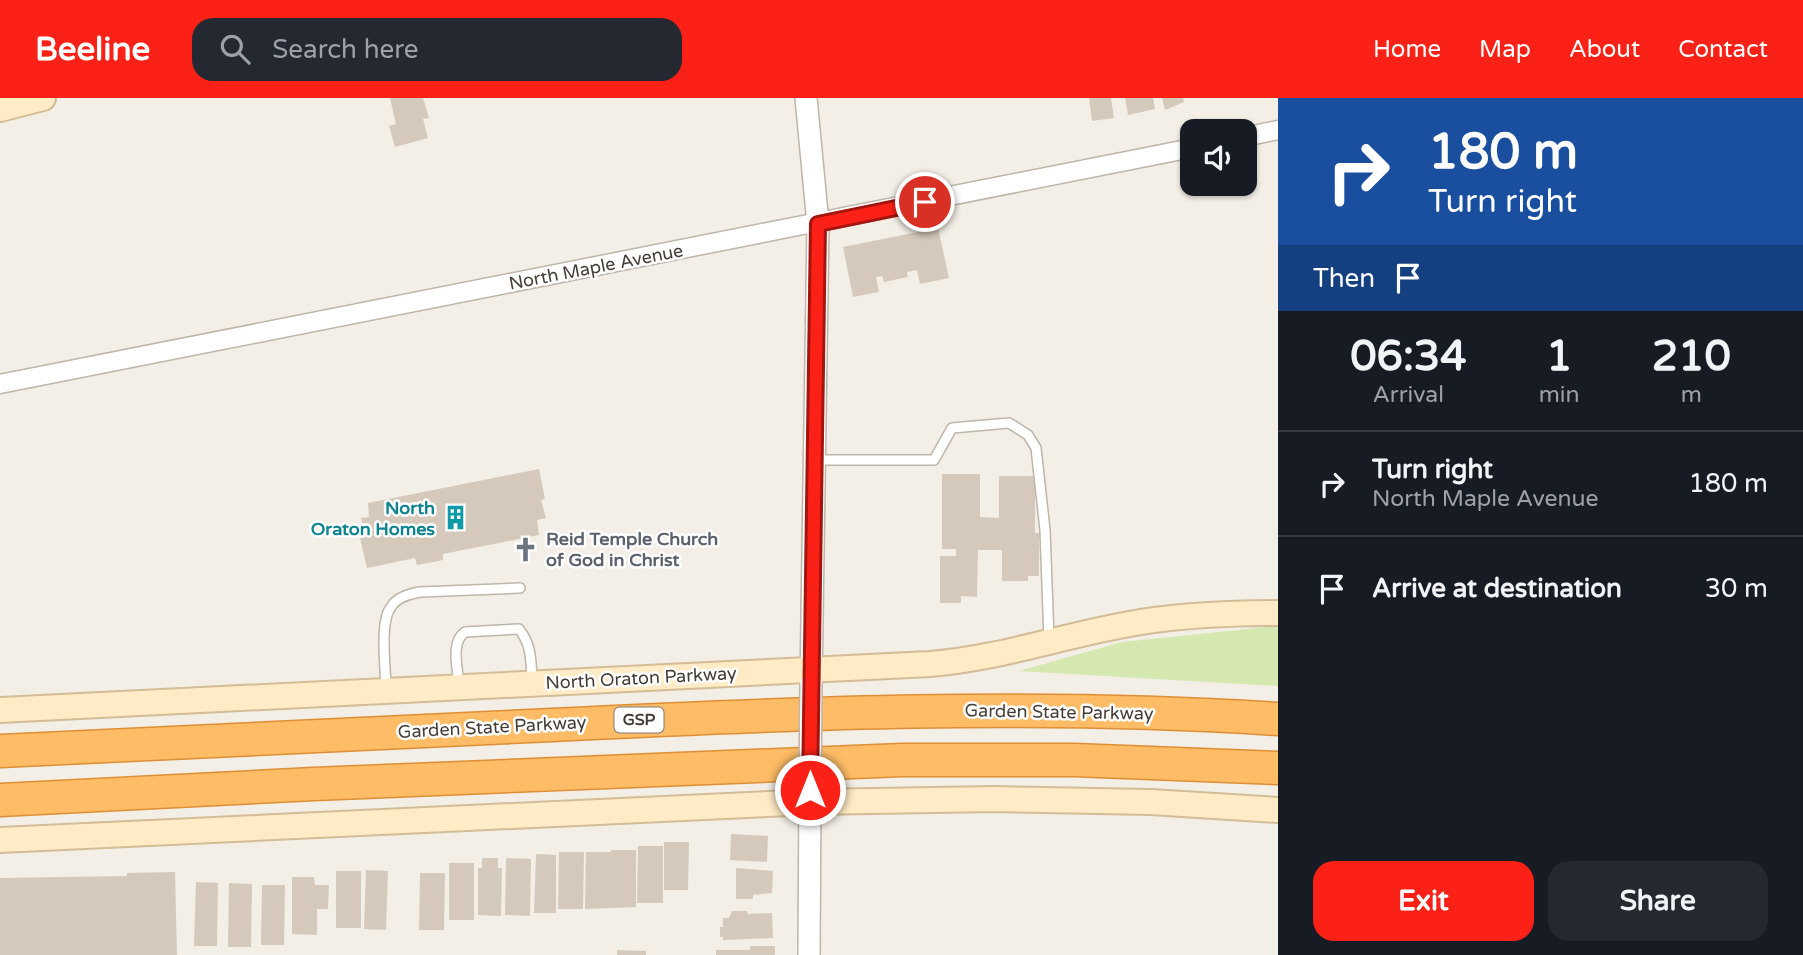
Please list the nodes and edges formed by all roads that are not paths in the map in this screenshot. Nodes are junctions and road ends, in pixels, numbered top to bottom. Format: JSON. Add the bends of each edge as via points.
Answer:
{"nodes":[{"id":1,"x":43,"y":98,"type":"edge"},
{"id":2,"x":806,"y":98,"type":"edge"},
{"id":3,"x":0,"y":109,"type":"edge"},
{"id":4,"x":1278,"y":130,"type":"edge"},
{"id":5,"x":1257,"y":134,"type":"edge"},
{"id":6,"x":1180,"y":150,"type":"edge"},
{"id":7,"x":818,"y":224,"type":"junction"},
{"id":8,"x":0,"y":384,"type":"edge"},
{"id":9,"x":814,"y":460,"type":"junction"},
{"id":10,"x":520,"y":588,"type":"dead end"},
{"id":11,"x":1278,"y":613,"type":"edge"},
{"id":12,"x":1049,"y":641,"type":"junction"},
{"id":13,"x":811,"y":676,"type":"junction"},
{"id":14,"x":532,"y":684,"type":"junction"},
{"id":15,"x":459,"y":687,"type":"junction"},
{"id":16,"x":386,"y":691,"type":"junction"},
{"id":17,"x":0,"y":710,"type":"edge"},
{"id":18,"x":1278,"y":719,"type":"edge"},
{"id":19,"x":0,"y":751,"type":"edge"},
{"id":20,"x":1278,"y":768,"type":"edge"},
{"id":21,"x":810,"y":796,"type":"junction"},
{"id":22,"x":0,"y":800,"type":"edge"},
{"id":23,"x":1278,"y":810,"type":"edge"},
{"id":24,"x":0,"y":840,"type":"edge"},
{"id":25,"x":809,"y":955,"type":"edge"}],
"edges":[{"from":1,"to":3,"type":"main road"},
{"from":2,"to":7,"type":"street"},
{"from":4,"to":5,"type":"street"},
{"from":6,"to":7,"type":"street","name":"North Maple Avenue"},
{"from":7,"to":8,"type":"street","name":"North Maple Avenue"},
{"from":7,"to":9,"type":"street"},
{"from":9,"to":12,"type":"lane","via":[[934,460],[952,428],[1009,422],[1028,435],[1036,448],[1045,530]]},
{"from":9,"to":13,"type":"street"},
{"from":10,"to":16,"type":"lane","via":[[420,592],[393,603],[386,617]]},
{"from":11,"to":12,"type":"main road","name":"North Oraton Parkway","via":[[1168,618]]},
{"from":12,"to":13,"type":"main road","name":"North Oraton Parkway","via":[[954,662]]},
{"from":13,"to":14,"type":"main road","name":"North Oraton Parkway"},
{"from":13,"to":21,"type":"street","bridge":true},
{"from":14,"to":15,"type":"main road","name":"North Oraton Parkway"},
{"from":14,"to":15,"type":"lane","via":[[527,638],[519,629],[505,628],[459,636]]},
{"from":15,"to":16,"type":"main road","name":"North Oraton Parkway"},
{"from":16,"to":17,"type":"main road","name":"North Oraton Parkway"},
{"from":18,"to":19,"type":"highway","name":"Garden State Parkway","number":"GSP","via":[[911,710]]},
{"from":20,"to":22,"type":"highway","via":[[902,760]]},
{"from":21,"to":23,"type":"main road"},
{"from":21,"to":24,"type":"main road"},
{"from":21,"to":25,"type":"street"}]}
